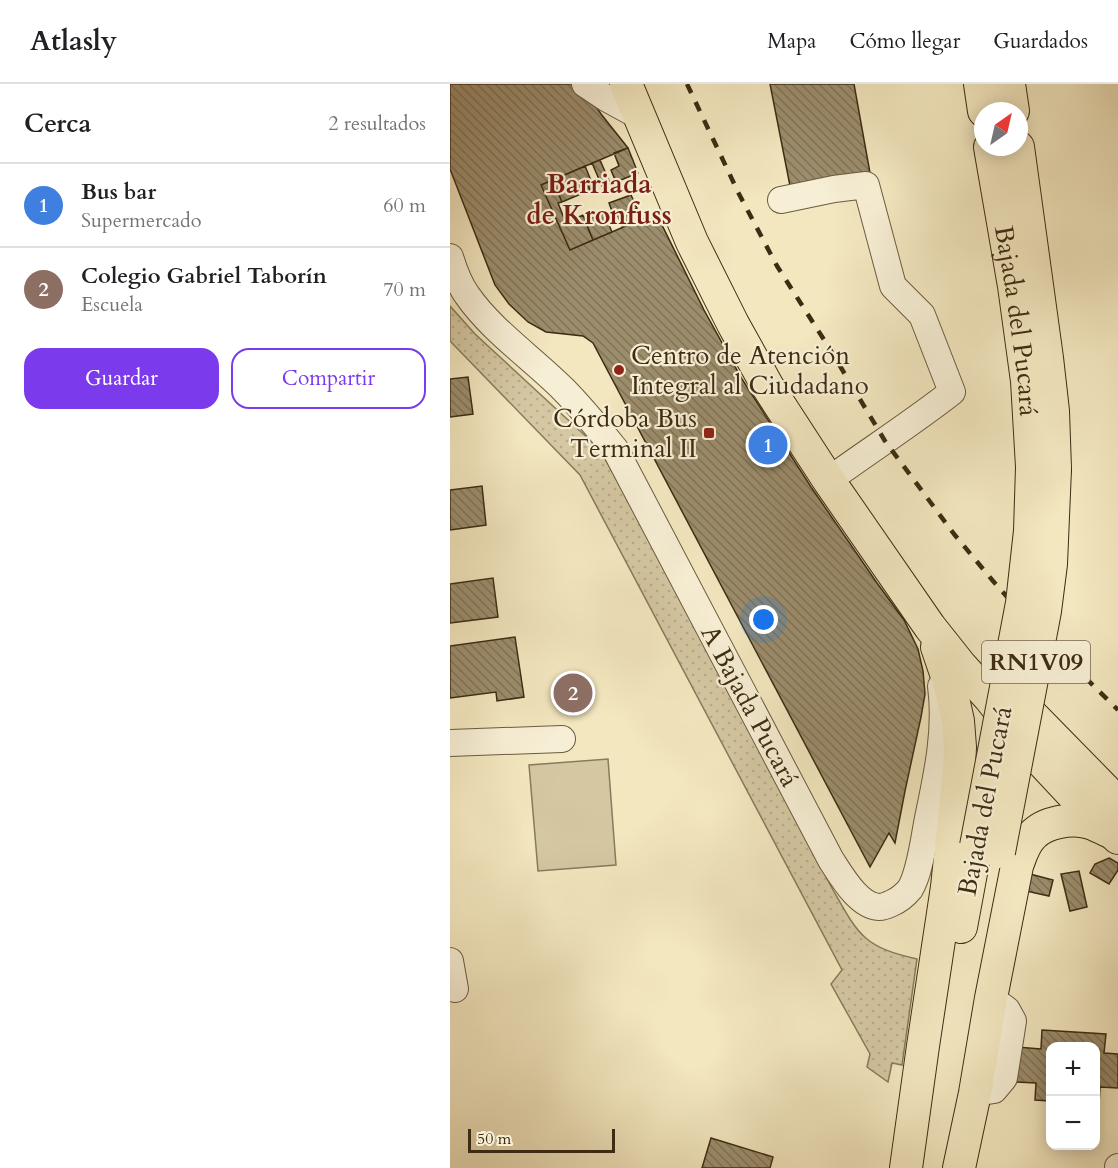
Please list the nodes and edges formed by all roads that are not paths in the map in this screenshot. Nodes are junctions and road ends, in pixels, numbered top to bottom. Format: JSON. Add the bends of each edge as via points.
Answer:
{"nodes":[{"id":1,"x":585,"y":84,"type":"edge"},
{"id":2,"x":980,"y":84,"type":"edge"},
{"id":3,"x":1009,"y":84,"type":"edge"},
{"id":4,"x":630,"y":93,"type":"edge"},
{"id":5,"x":983,"y":102,"type":"edge"},
{"id":6,"x":1012,"y":102,"type":"edge"},
{"id":7,"x":992,"y":156,"type":"edge"},
{"id":8,"x":1019,"y":156,"type":"edge"},
{"id":9,"x":781,"y":200,"type":"dead end"},
{"id":10,"x":450,"y":257,"type":"edge"},
{"id":11,"x":1044,"y":468,"type":"junction"},
{"id":12,"x":840,"y":472,"type":"junction"},
{"id":13,"x":930,"y":627,"type":"junction"},
{"id":14,"x":1000,"y":696,"type":"junction"},
{"id":15,"x":958,"y":721,"type":"junction"},
{"id":16,"x":562,"y":739,"type":"dead end"},
{"id":17,"x":450,"y":743,"type":"edge"},
{"id":18,"x":1118,"y":803,"type":"edge"},
{"id":19,"x":1116,"y":836,"type":"edge"},
{"id":20,"x":988,"y":849,"type":"junction"},
{"id":21,"x":450,"y":961,"type":"edge"},
{"id":22,"x":455,"y":989,"type":"dead end"},
{"id":23,"x":906,"y":1168,"type":"edge"},
{"id":24,"x":922,"y":1168,"type":"edge"},
{"id":25,"x":948,"y":1168,"type":"edge"},
{"id":26,"x":959,"y":1168,"type":"edge"}],
"edges":[{"from":1,"to":4,"type":"lane","via":[[606,98]]},
{"from":2,"to":5,"type":"main road"},
{"from":3,"to":6,"type":"main road"},
{"from":4,"to":12,"type":"main road","via":[[669,146],[731,283],[778,372]]},
{"from":4,"to":13,"type":"main road","via":[[692,242],[768,387]]},
{"from":7,"to":11,"type":"main road","name":"Bajada del Pucará","number":"RN1V09"},
{"from":8,"to":11,"type":"main road","name":"Bajada del Pucará","number":"RN1V09","via":[[1053,411]]},
{"from":9,"to":12,"type":"lane","via":[[866,185],[894,286],[922,315],[952,392]]},
{"from":10,"to":13,"type":"lane","name":"A Bajada Pucará","via":[[466,294],[482,313],[563,389],[615,449],[831,860],[856,894],[879,907],[898,900],[910,888],[939,762],[942,695]]},
{"from":11,"to":20,"type":"main road","name":"Bajada del Pucará","number":"RN1V09","bridge":true,"via":[[1030,531]]},
{"from":12,"to":14,"type":"main road"},
{"from":13,"to":14,"type":"main road","via":[[961,666]]},
{"from":13,"to":15,"type":"main road"},
{"from":14,"to":15,"type":"main road","via":[[975,706]]},
{"from":14,"to":18,"type":"main road"},
{"from":14,"to":19,"type":"main road","via":[[1031,750]]},
{"from":15,"to":23,"type":"main road","via":[[959,769],[947,887]]},
{"from":16,"to":17,"type":"lane"},
{"from":19,"to":26,"type":"main road","via":[[1089,822],[1059,822],[1032,835],[1023,848]]},
{"from":20,"to":24,"type":"main road","name":"Bajada del Pucará","number":"RN1V09","via":[[931,1100]]},
{"from":20,"to":25,"type":"main road","name":"Bajada del Pucará","number":"RN1V09"},
{"from":21,"to":22,"type":"lane"}]}
